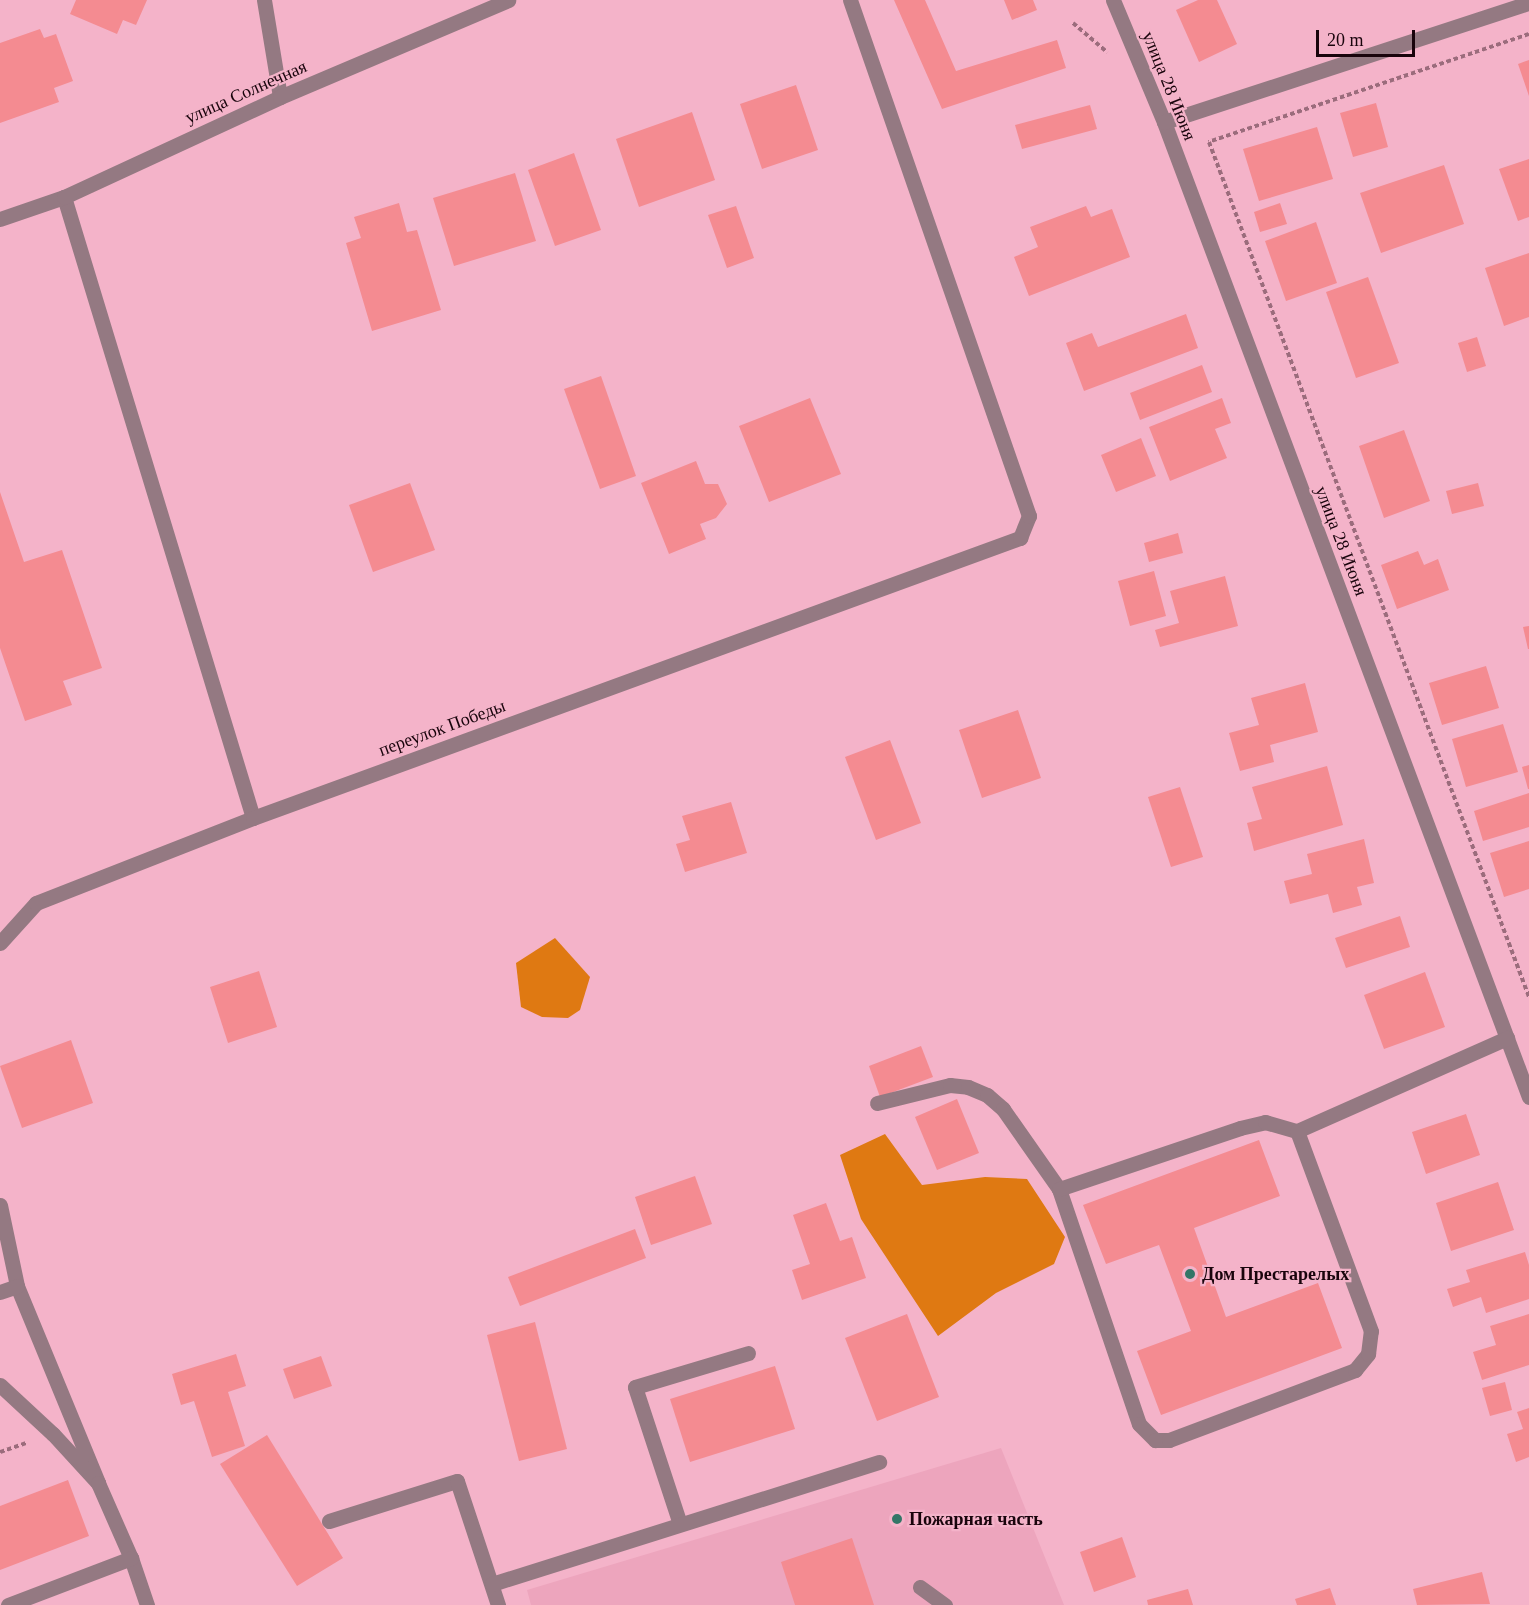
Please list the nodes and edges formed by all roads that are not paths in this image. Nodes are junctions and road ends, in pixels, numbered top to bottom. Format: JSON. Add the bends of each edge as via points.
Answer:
{"nodes":[{"id":1,"x":264,"y":0,"type":"edge"},
{"id":2,"x":508,"y":0,"type":"edge"},
{"id":3,"x":850,"y":0,"type":"edge"},
{"id":4,"x":1113,"y":0,"type":"edge"},
{"id":5,"x":1529,"y":3,"type":"edge"},
{"id":6,"x":280,"y":97,"type":"junction"},
{"id":7,"x":1164,"y":122,"type":"junction"},
{"id":8,"x":64,"y":196,"type":"junction"},
{"id":9,"x":0,"y":219,"type":"edge"},
{"id":10,"x":254,"y":818,"type":"junction"},
{"id":11,"x":0,"y":943,"type":"edge"},
{"id":12,"x":1507,"y":1038,"type":"junction"},
{"id":13,"x":1529,"y":1097,"type":"edge"},
{"id":14,"x":877,"y":1103,"type":"dead end"},
{"id":15,"x":1297,"y":1131,"type":"junction"},
{"id":16,"x":1059,"y":1190,"type":"junction"},
{"id":17,"x":0,"y":1204,"type":"edge"},
{"id":18,"x":17,"y":1286,"type":"junction"},
{"id":19,"x":0,"y":1292,"type":"edge"},
{"id":20,"x":748,"y":1353,"type":"dead end"},
{"id":21,"x":0,"y":1385,"type":"edge"},
{"id":22,"x":879,"y":1462,"type":"dead end"},
{"id":23,"x":98,"y":1483,"type":"junction"},
{"id":24,"x":329,"y":1521,"type":"dead end"},
{"id":25,"x":680,"y":1524,"type":"junction"},
{"id":26,"x":131,"y":1558,"type":"junction"},
{"id":27,"x":492,"y":1584,"type":"junction"},
{"id":28,"x":920,"y":1587,"type":"dead end"},
{"id":29,"x":8,"y":1605,"type":"edge"},
{"id":30,"x":147,"y":1605,"type":"edge"},
{"id":31,"x":498,"y":1605,"type":"edge"},
{"id":32,"x":945,"y":1605,"type":"edge"}],
"edges":[{"from":1,"to":6,"type":"street"},
{"from":2,"to":6,"type":"street","name":"улица Солнечная"},
{"from":3,"to":10,"type":"street","name":"переулок Победы","via":[[1029,516],[1020,538]]},
{"from":4,"to":7,"type":"street","name":"улица 28 Июня"},
{"from":5,"to":7,"type":"street"},
{"from":6,"to":8,"type":"street","name":"улица Солнечная"},
{"from":7,"to":12,"type":"street","name":"улица 28 Июня"},
{"from":8,"to":9,"type":"street","name":"улица Солнечная"},
{"from":8,"to":10,"type":"street"},
{"from":10,"to":11,"type":"street","name":"переулок Победы","via":[[36,903]]},
{"from":12,"to":13,"type":"street","name":"улица 28 Июня"},
{"from":12,"to":15,"type":"street"},
{"from":14,"to":16,"type":"street","via":[[950,1085],[987,1095],[1003,1109]]},
{"from":15,"to":16,"type":"street","via":[[1265,1122],[1239,1128]]},
{"from":15,"to":16,"type":"street","via":[[1371,1331],[1368,1354],[1355,1370],[1169,1440],[1155,1440],[1139,1424]]},
{"from":17,"to":18,"type":"street"},
{"from":18,"to":19,"type":"street"},
{"from":18,"to":23,"type":"street"},
{"from":20,"to":25,"type":"street","via":[[635,1387]]},
{"from":21,"to":23,"type":"street"},
{"from":22,"to":25,"type":"street"},
{"from":23,"to":26,"type":"street"},
{"from":24,"to":27,"type":"street","via":[[457,1481]]},
{"from":25,"to":27,"type":"street"},
{"from":26,"to":29,"type":"street"},
{"from":26,"to":30,"type":"street"},
{"from":27,"to":31,"type":"street"},
{"from":28,"to":32,"type":"street"}]}
